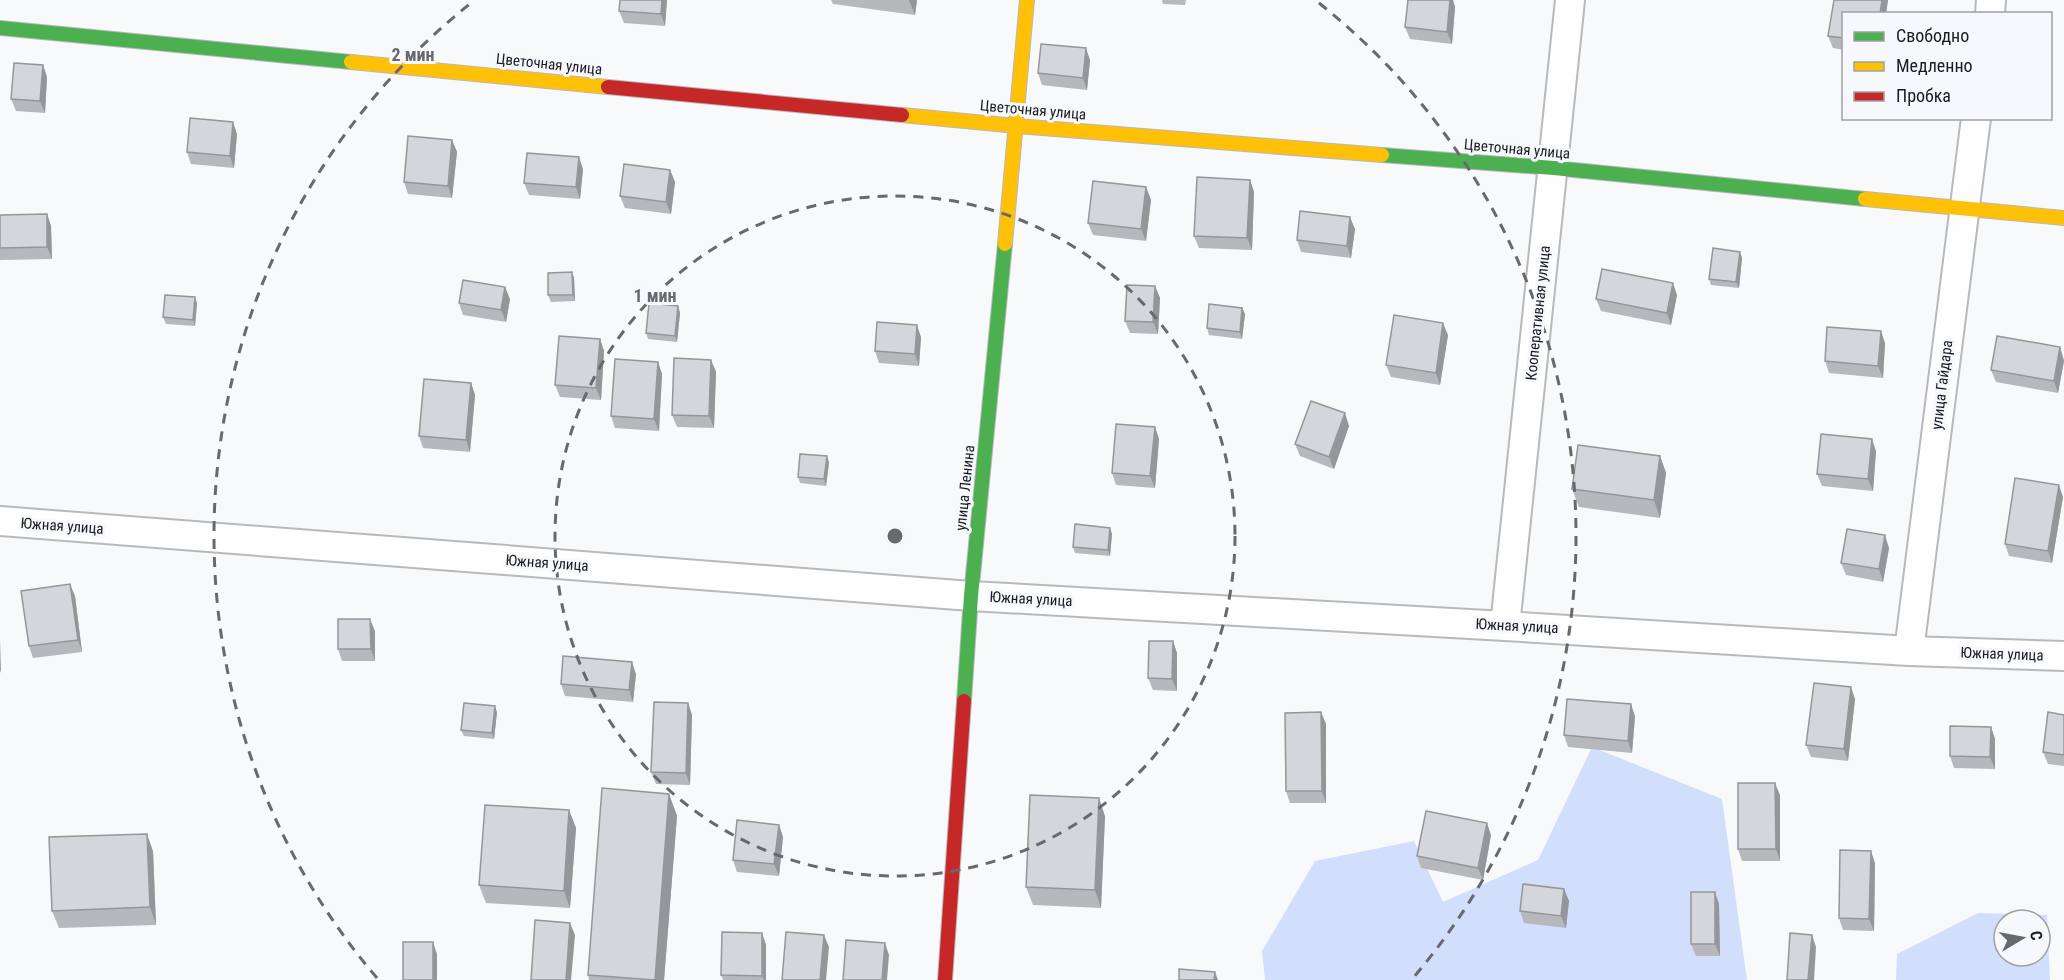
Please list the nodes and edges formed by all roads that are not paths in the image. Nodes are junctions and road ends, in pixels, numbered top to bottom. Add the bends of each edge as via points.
1 (1027, 0) edge
2 (1570, 0) edge
3 (0, 28) edge
4 (1976, 120) edge
5 (1017, 126) junction
6 (1554, 168) junction
7 (1964, 208) junction
8 (2064, 218) edge
9 (0, 521) edge
10 (971, 596) junction
11 (1505, 626) junction
12 (1909, 651) junction
13 (2064, 656) edge
14 (945, 980) edge

1 - 5 street, улица Ленина
2 - 6 street, Кооперативная улица
3 - 5 street, Цветочная улица
4 - 7 street, улица Гайдара
5 - 6 street, Цветочная улица
5 - 10 street, улица Ленина
6 - 7 street, Цветочная улица
6 - 11 street, Кооперативная улица
7 - 8 street, Цветочная улица
7 - 12 street, улица Гайдара
9 - 10 street, Южная улица
10 - 11 street, Южная улица
10 - 14 street, улица Ленина
11 - 12 street, Южная улица
12 - 13 street, Южная улица

